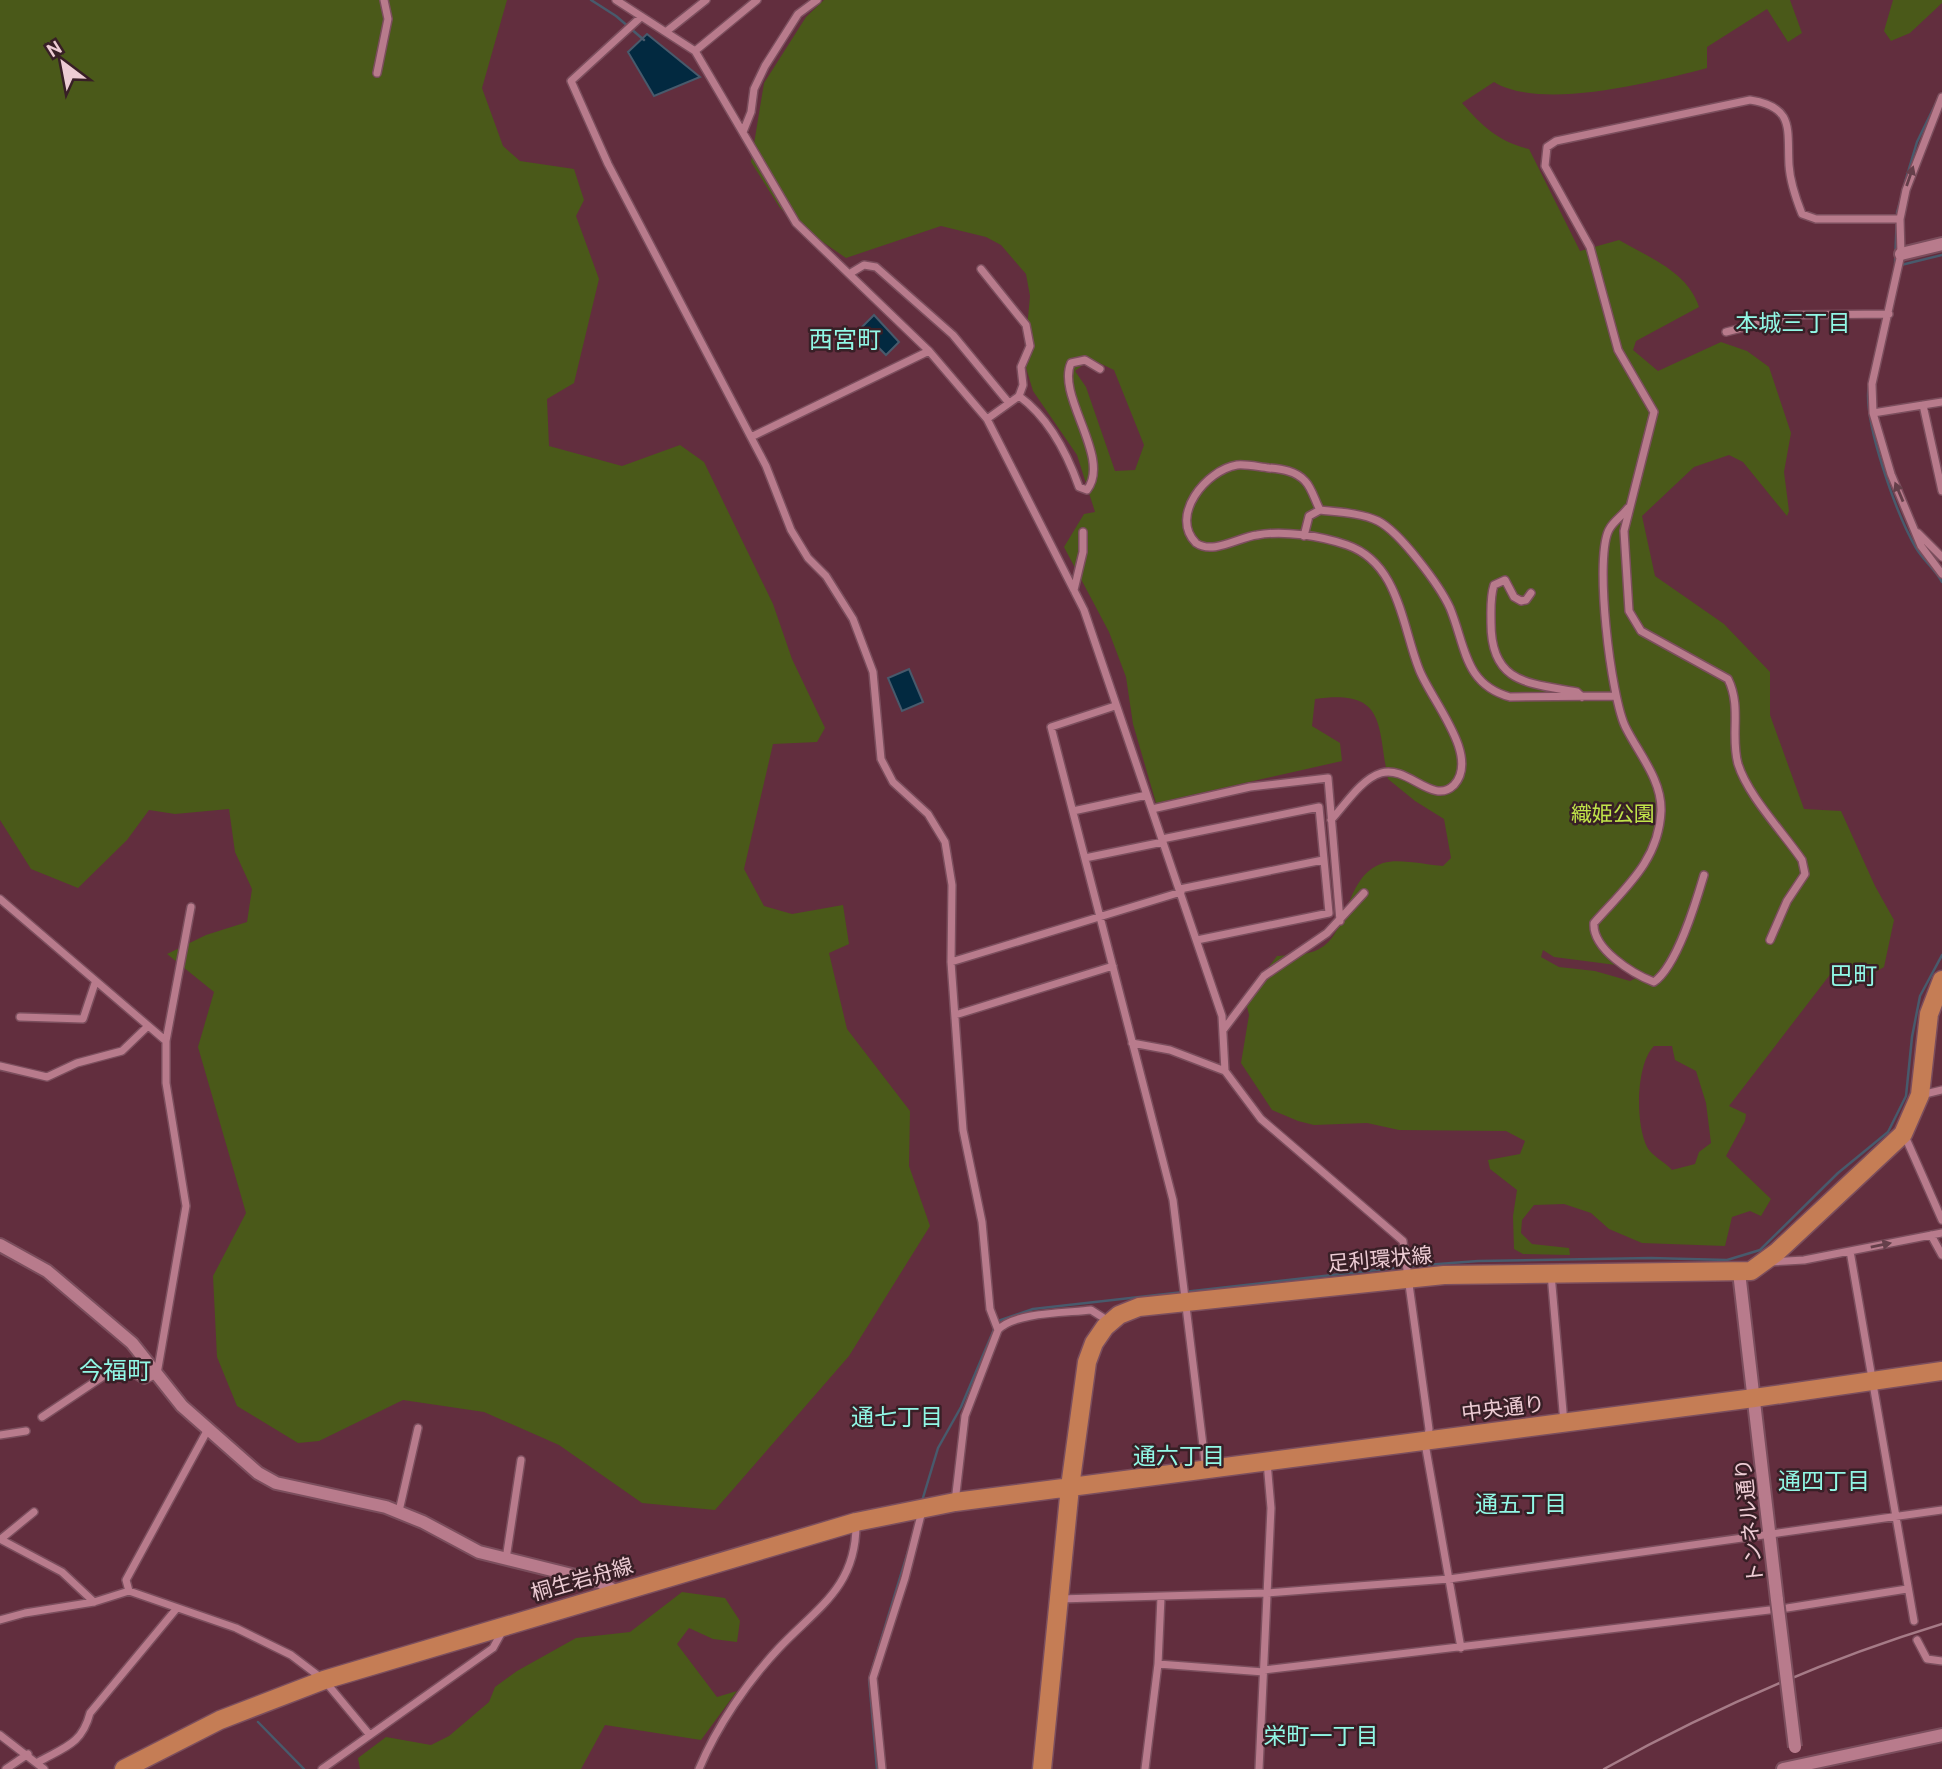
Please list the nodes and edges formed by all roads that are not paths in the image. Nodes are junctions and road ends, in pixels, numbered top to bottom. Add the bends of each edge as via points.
1 (384, 0) edge
2 (616, 0) edge
3 (706, 0) edge
4 (757, 0) edge
5 (817, 0) edge
6 (641, 17) junction
7 (667, 31) junction
8 (695, 51) junction
9 (377, 73) dead end
10 (1941, 101) edge
11 (743, 132) junction
12 (1900, 219) junction
13 (1942, 244) edge
14 (1901, 254) junction
15 (981, 269) dead end
16 (849, 274) junction
17 (1889, 314) junction
18 (1726, 332) dead end
19 (929, 351) junction
20 (1100, 369) dead end
21 (1019, 396) junction
22 (1942, 402) edge
23 (1009, 403) junction
24 (1923, 405) junction
25 (1873, 413) junction
26 (986, 419) junction
27 (751, 437) junction
28 (1942, 491) edge
29 (1628, 508) junction
30 (1320, 510) junction
31 (1914, 529) junction
32 (1083, 532) dead end
33 (1304, 536) junction
34 (1942, 557) edge
35 (1942, 574) edge
36 (1074, 591) junction
37 (1531, 593) dead end
38 (1615, 696) junction
39 (1582, 697) junction
40 (1115, 706) junction
41 (1147, 795) junction
42 (1152, 809) junction
43 (1073, 811) junction
44 (1331, 820) junction
45 (1163, 840) junction
46 (1085, 858) junction
47 (1323, 860) junction
48 (1704, 875) dead end
49 (1181, 891) junction
50 (1364, 893) dead end
51 (0, 899) edge
52 (191, 907) dead end
53 (1100, 917) junction
54 (1340, 920) junction
55 (1198, 940) junction
56 (1770, 940) dead end
57 (951, 962) junction
58 (1113, 966) junction
59 (1942, 980) edge
60 (95, 983) junction
61 (955, 1015) junction
62 (20, 1017) dead end
63 (148, 1026) junction
64 (1224, 1030) junction
65 (166, 1041) junction
66 (1132, 1043) junction
67 (0, 1066) edge
68 (1225, 1071) junction
69 (1942, 1090) edge
70 (1920, 1095) junction
71 (1903, 1134) junction
72 (1942, 1220) edge
73 (1942, 1233) edge
74 (1931, 1235) junction
75 (0, 1245) edge
76 (1850, 1251) junction
77 (1942, 1255) edge
78 (1765, 1262) junction
79 (1551, 1272) junction
80 (1739, 1272) junction
81 (1407, 1278) junction
82 (1184, 1301) junction
83 (1110, 1322) junction
84 (998, 1329) junction
85 (1942, 1371) edge
86 (157, 1374) junction
87 (1871, 1382) junction
88 (1754, 1398) junction
89 (42, 1417) dead end
90 (1564, 1424) junction
91 (418, 1428) dead end
92 (26, 1431) dead end
93 (207, 1431) junction
94 (0, 1435) edge
95 (1428, 1440) junction
96 (521, 1460) dead end
97 (1267, 1462) junction
98 (1206, 1470) junction
99 (1070, 1487) junction
100 (955, 1502) junction
101 (923, 1508) junction
102 (1942, 1510) edge
103 (399, 1511) junction
104 (34, 1512) dead end
105 (1894, 1517) junction
106 (856, 1522) junction
107 (1770, 1532) junction
108 (0, 1539) edge
109 (506, 1561) junction
110 (1449, 1578) junction
111 (1907, 1590) junction
112 (129, 1591) junction
113 (618, 1592) junction
114 (1267, 1593) junction
115 (1161, 1597) junction
116 (1058, 1599) junction
117 (94, 1602) junction
118 (177, 1608) junction
119 (0, 1620) edge
120 (1914, 1621) dead end
121 (504, 1626) junction
122 (1916, 1640) dead end
123 (1461, 1648) junction
124 (1942, 1661) edge
125 (1158, 1664) junction
126 (1264, 1671) junction
127 (324, 1679) junction
128 (369, 1734) junction
129 (0, 1735) edge
130 (1942, 1735) edge
131 (28, 1754) junction
132 (38, 1762) junction
133 (1799, 1765) junction
134 (6, 1769) edge
135 (44, 1769) edge
136 (124, 1769) edge
137 (322, 1769) edge
138 (699, 1769) edge
139 (881, 1769) edge
140 (1042, 1769) edge
141 (1145, 1769) edge
142 (1259, 1769) edge
143 (1783, 1769) edge

1 - 9 street via 388,19
2 - 6 street
3 - 7 street
4 - 8 street
5 - 11 street via 798,14 765,66
6 - 7 street
6 - 27 street via 571,81 608,164
7 - 8 street
8 - 11 street
12 -> 10 street via 1910,178
11 - 16 street via 796,223
12 - 14 street
12 - 29 street via 1816,219 1802,214 1789,166 1788,124 1780,111 1765,102 1750,100 1556,141 1548,147 1545,166 1590,247 1618,350 1654,412
13 - 14 street
14 - 17 street
15 - 21 street via 1026,325 1030,337
16 - 19 street
16 - 23 street via 864,265 876,267 953,335
17 - 18 street via 1792,315
17 - 25 street via 1872,384
19 - 26 street
19 - 27 street
20 - 21 street via 1085,360 1071,363 1068,370 1068,384 1091,452 1087,490 1079,487 1052,432
21 - 23 street
22 - 24 street
23 - 26 street
24 - 25 street
24 - 28 street
31 -> 25 street
26 - 36 street
27 - 57 street via 791,530 826,576 866,649 873,672 881,760 893,782 928,814 946,842 952,885
29 - 38 street via 1609,529 1604,564 1602,603
29 - 56 street via 1623,557 1629,611 1641,631 1728,679 1737,711 1741,773 1802,860 1805,874
30 - 33 street via 1305,522
30 - 33 street via 1298,475 1238,465 1208,480 1188,510 1188,530 1201,546 1210,548 1261,534
30 - 39 street via 1378,521 1404,544 1450,607 1467,660 1486,687 1510,697
31 - 34 street
31 - 35 street
32 - 36 street
33 - 44 street via 1346,545 1378,566 1401,606 1418,668 1459,742 1462,758 1461,773 1452,786 1439,791 1424,788 1398,771 1382,772 1368,779
36 - 40 street
37 - 39 street via 1521,601 1505,580 1494,585 1491,640 1496,658 1518,679
38 - 39 street
38 - 48 street via 1625,727 1648,764 1661,811 1652,846 1633,883 1594,923 1597,939 1637,976 1654,982 1662,976 1681,938
40 - 41 street
40 - 43 street via 1051,727
41 - 42 street
41 - 43 street
42 - 44 street via 1250,787 1328,778
42 - 45 street
43 - 46 street
44 - 54 street
45 - 46 street
45 - 47 street via 1319,807
45 - 49 street
46 - 53 street
47 - 49 street
47 - 55 street via 1329,913
49 - 53 street
49 - 55 street
50 - 54 street
51 - 60 street
52 - 65 street
53 - 57 street
53 - 58 street
54 - 64 street via 1264,976
55 - 64 street
57 - 61 street
58 - 61 street
58 - 66 street
59 - 70 main road, 足利環状線 via 1929,1014
60 - 62 street via 83,1018
60 - 63 street
61 - 84 street via 963,1130 982,1222 990,1309
63 - 65 street
63 - 67 street via 122,1051 47,1077
64 - 68 street
65 - 86 street via 166,1083 186,1206
66 - 68 street via 1170,1050
66 - 82 street via 1173,1200
68 - 81 street via 1261,1119 1398,1234
69 - 70 street
70 - 71 main road, 足利環状線
71 - 72 street
71 - 78 main road, 足利環状線
73 - 74 street
76 -> 74 street
74 - 77 street
75 - 86 street via 47,1271 132,1343
76 - 78 street
76 - 87 street
78 - 80 main road, 足利環状線
79 - 80 main road, 足利環状線
79 - 81 main road, 足利環状線
79 - 90 street
80 - 88 street, トンネル通り
81 - 82 main road, 足利環状線
81 - 95 street
82 - 83 main road, 足利環状線 via 1139,1307
82 - 98 street
83 - 84 street via 1091,1310 1017,1319
83 - 99 main road via 1087,1362
84 - 100 street via 965,1416
85 - 87 main road, 中央通り
86 - 89 street via 144,1380 120,1365
86 - 93 street
87 - 88 main road, 中央通り
87 - 105 street
88 - 90 main road, 中央通り
88 - 107 street, トンネル通り
90 - 95 main road, 中央通り
91 - 103 street
92 - 94 street
93 - 103 street via 276,1483
93 - 112 street via 126,1580
95 - 97 main road, 中央通り
95 - 110 street
96 - 109 street
97 - 98 main road, 中央通り
97 - 114 street via 1271,1508
98 - 99 main road, 中央通り
99 - 100 main road, 桐生岩舟線
99 - 116 main road
100 - 101 main road, 桐生岩舟線
101 - 106 main road, 桐生岩舟線
101 - 139 street via 873,1678
102 - 105 street
103 - 109 street
104 - 108 street
105 - 107 street
105 - 111 street
106 - 113 main road, 桐生岩舟線
106 - 138 street via 846,1573 824,1606 780,1646 749,1684
107 - 110 street
107 - 133 street, トンネル通り, bridge
108 - 117 street via 62,1572
109 - 113 street via 600,1582
110 - 114 street
110 - 123 street
111 - 120 street
111 - 123 street
112 - 117 street
112 - 118 street
113 - 121 main road, 桐生岩舟線
114 - 115 street
114 - 126 street
115 - 116 street
115 - 125 street
116 - 140 main road
117 - 119 street
118 - 127 street via 247,1633 291,1655
118 - 132 street via 90,1713 85,1731 76,1741
121 - 127 main road, 桐生岩舟線
121 - 128 street via 494,1648
122 - 124 street via 1927,1659
123 - 126 street
125 - 126 street
125 - 141 street
126 - 142 street
127 - 128 street
127 - 136 main road, 桐生岩舟線 via 220,1720
128 - 137 street
129 - 131 street
130 - 133 street
131 - 132 street
131 - 134 street
132 - 135 street
133 - 143 street

